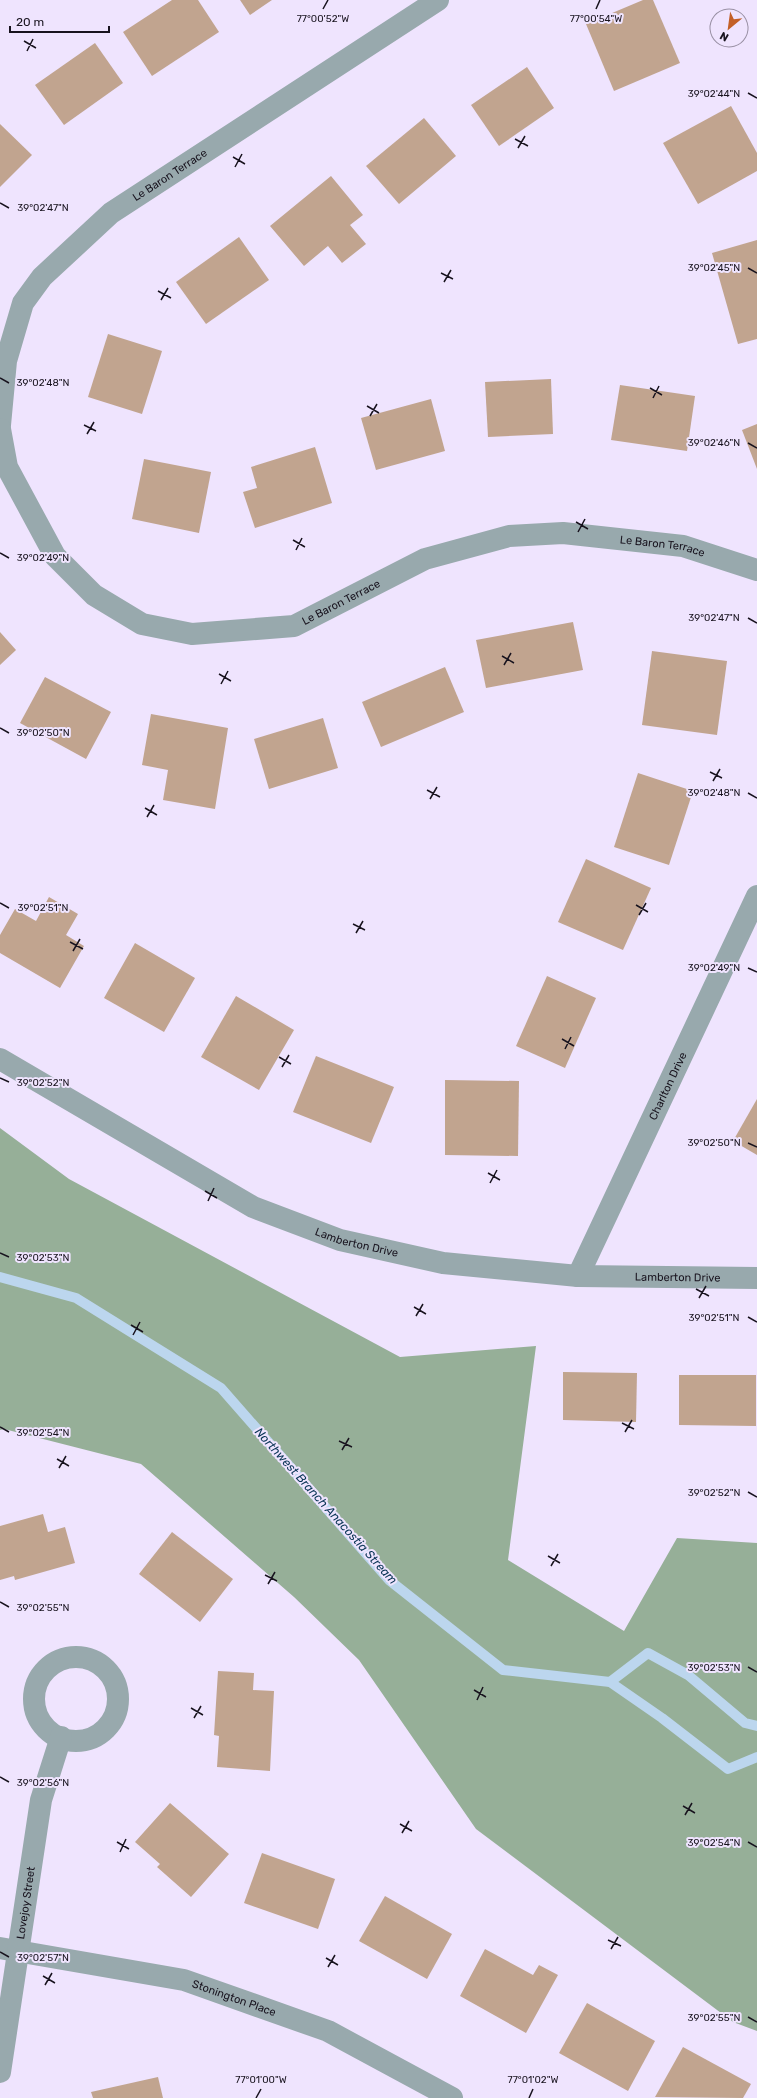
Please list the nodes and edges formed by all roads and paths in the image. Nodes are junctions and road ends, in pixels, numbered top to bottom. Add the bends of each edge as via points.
1 (438, 0) edge
2 (0, 425) edge
3 (0, 428) edge
4 (757, 570) edge
5 (757, 896) edge
6 (0, 1059) edge
7 (578, 1276) junction
8 (757, 1278) edge
9 (61, 1737) dead end
10 (9, 1949) edge
11 (0, 2072) edge
12 (452, 2098) edge

1 - 2 street, Le Baron Terrace via 111,213 42,277 23,303 6,361
3 - 4 street, Le Baron Terrace via 7,467 55,556 94,595 142,624 192,634 294,626 425,560 509,536 563,533 683,546
5 - 7 street, Charlton Drive
6 - 7 street, Lamberton Drive via 253,1207 340,1240 443,1263
7 - 8 street, Lamberton Drive
9 - 10 street, Lovejoy Street via 41,1800
10 - 11 street, Lovejoy Street
10 - 12 street, Stonington Place via 184,1980 328,2031

